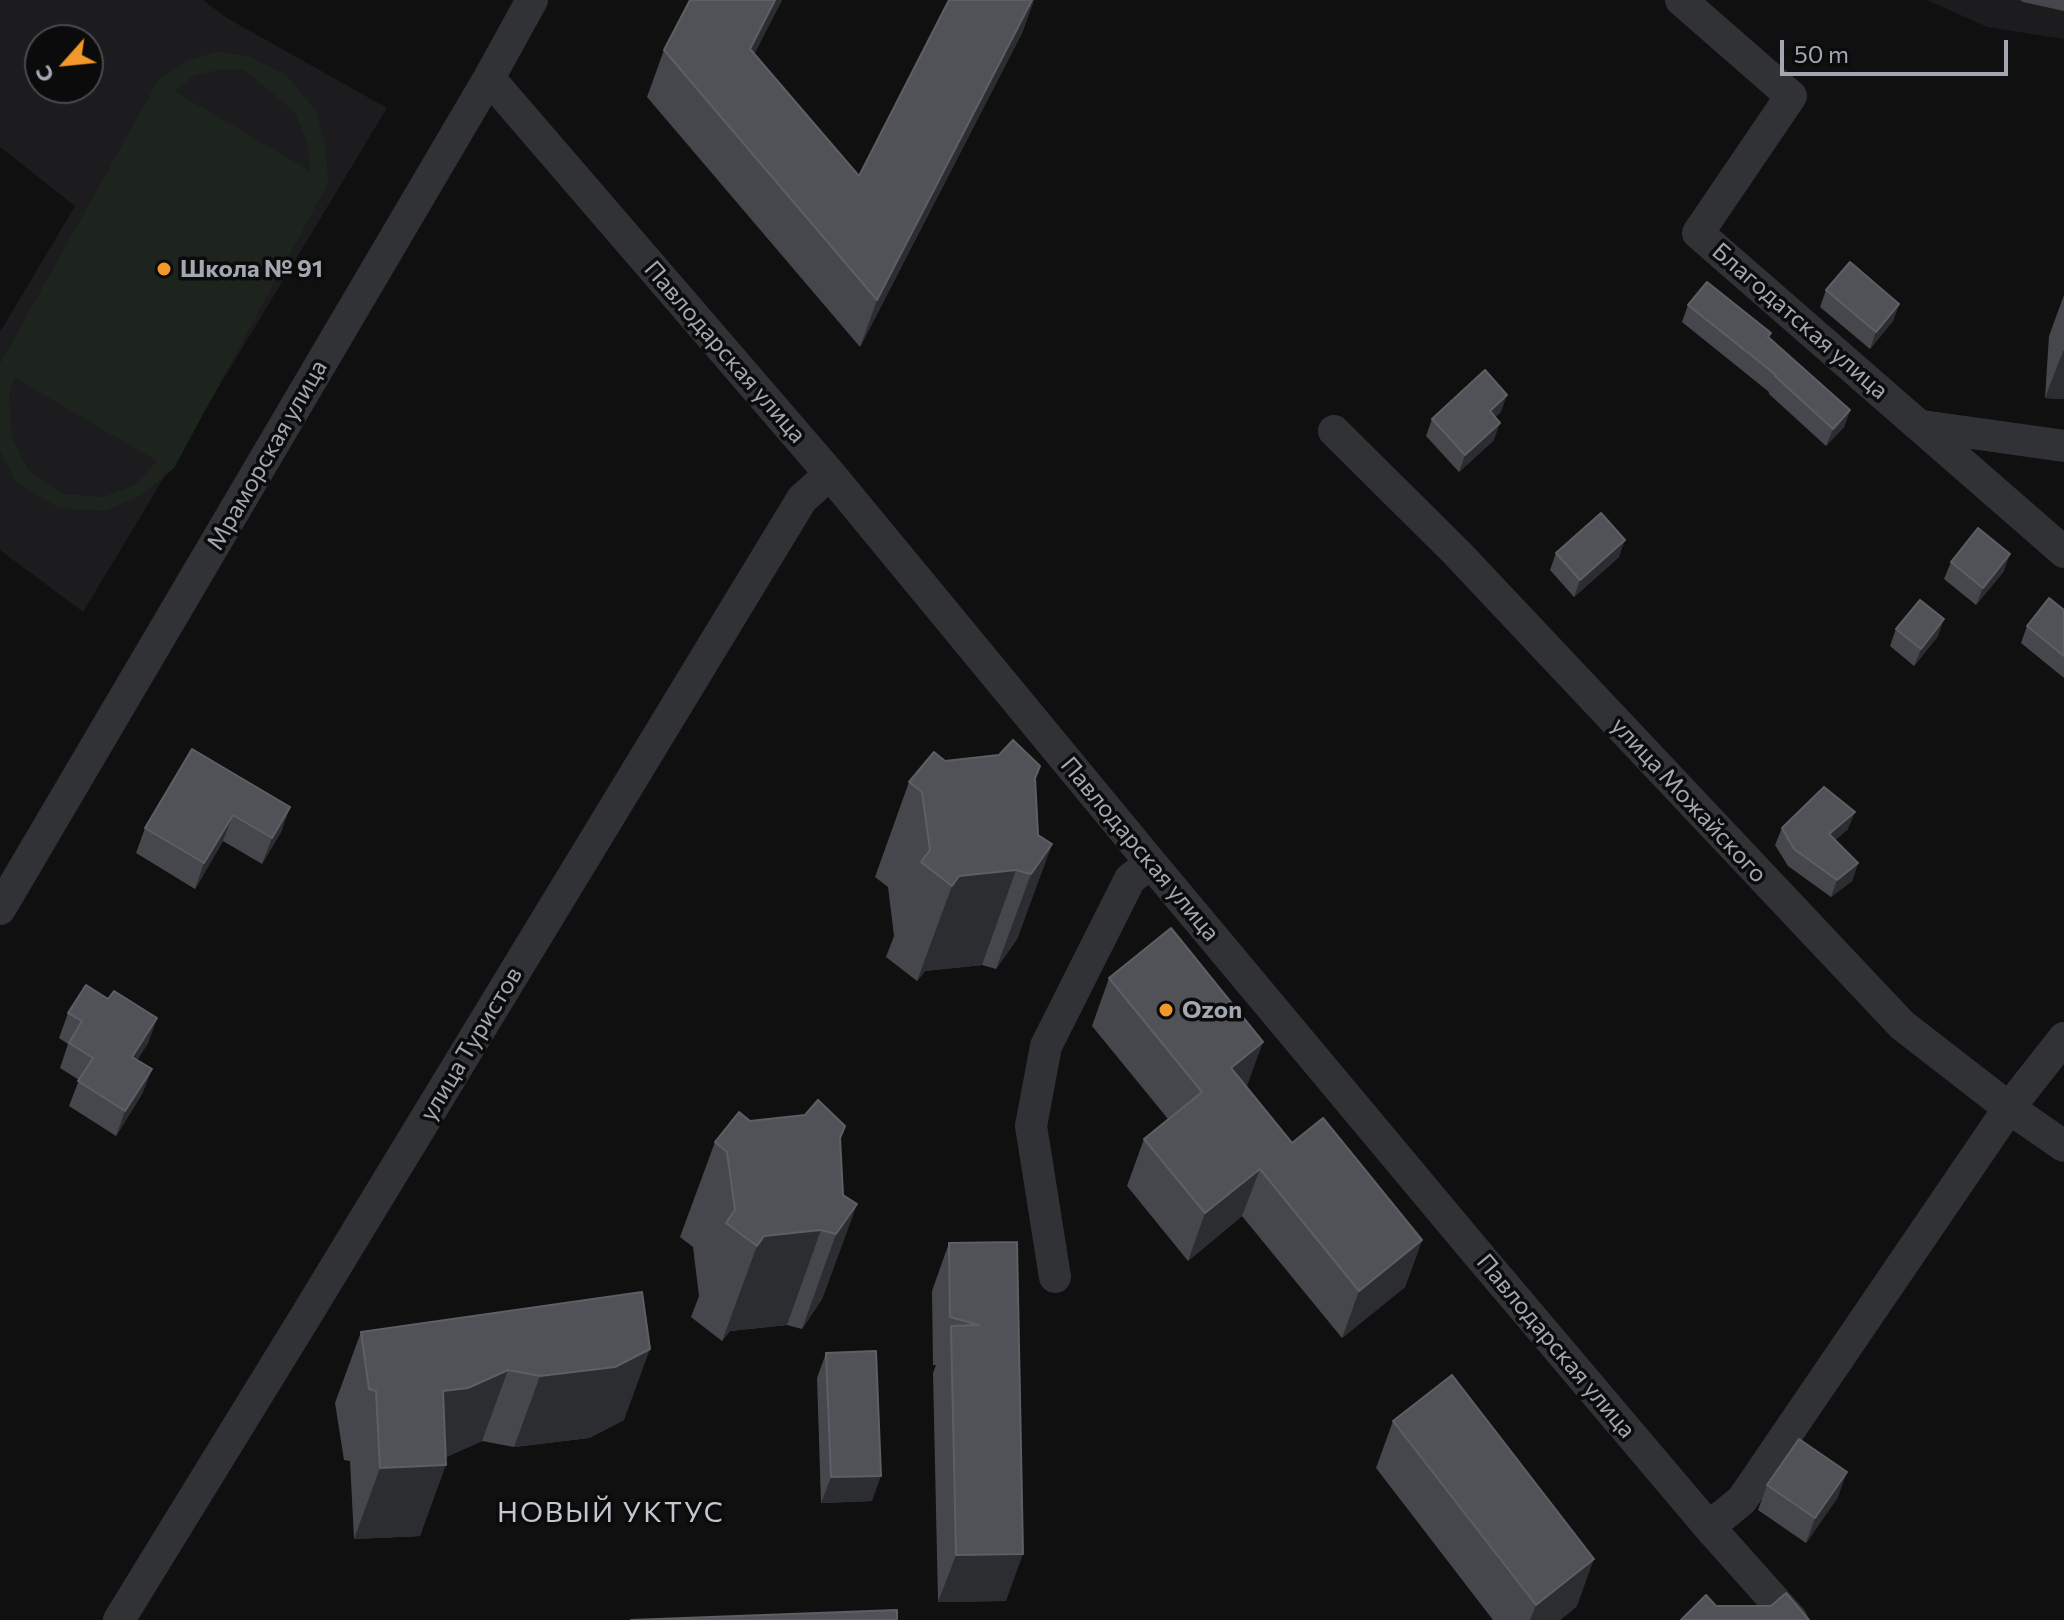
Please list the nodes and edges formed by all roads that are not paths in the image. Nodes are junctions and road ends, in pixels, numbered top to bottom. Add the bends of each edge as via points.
1 (532, 0) edge
2 (1681, 0) edge
3 (489, 78) junction
4 (1922, 426) junction
5 (1334, 431) dead end
6 (2064, 446) edge
7 (830, 474) junction
8 (2064, 552) edge
9 (1151, 863) junction
10 (0, 909) edge
11 (2064, 1038) edge
12 (2009, 1108) junction
13 (2064, 1146) edge
14 (1055, 1277) dead end
15 (1709, 1527) junction
16 (119, 1620) edge
17 (1792, 1620) edge

1 - 3 street, Мраморская улица
2 - 4 street, Благодатская улица via 1791,96 1698,233
3 - 7 street, Павлодарская улица
3 - 10 street, Мраморская улица
4 - 6 street
4 - 8 street, Благодатская улица
5 - 12 street, улица Можайского via 1457,553 1902,1025
7 - 9 street, Павлодарская улица
7 - 16 street, улица Туристов via 802,499
9 - 14 street via 1130,879 1046,1046 1031,1126
9 - 15 street, Павлодарская улица
11 - 12 street
12 - 13 street, улица Можайского
12 - 15 street via 1742,1500
15 - 17 street, Павлодарская улица

